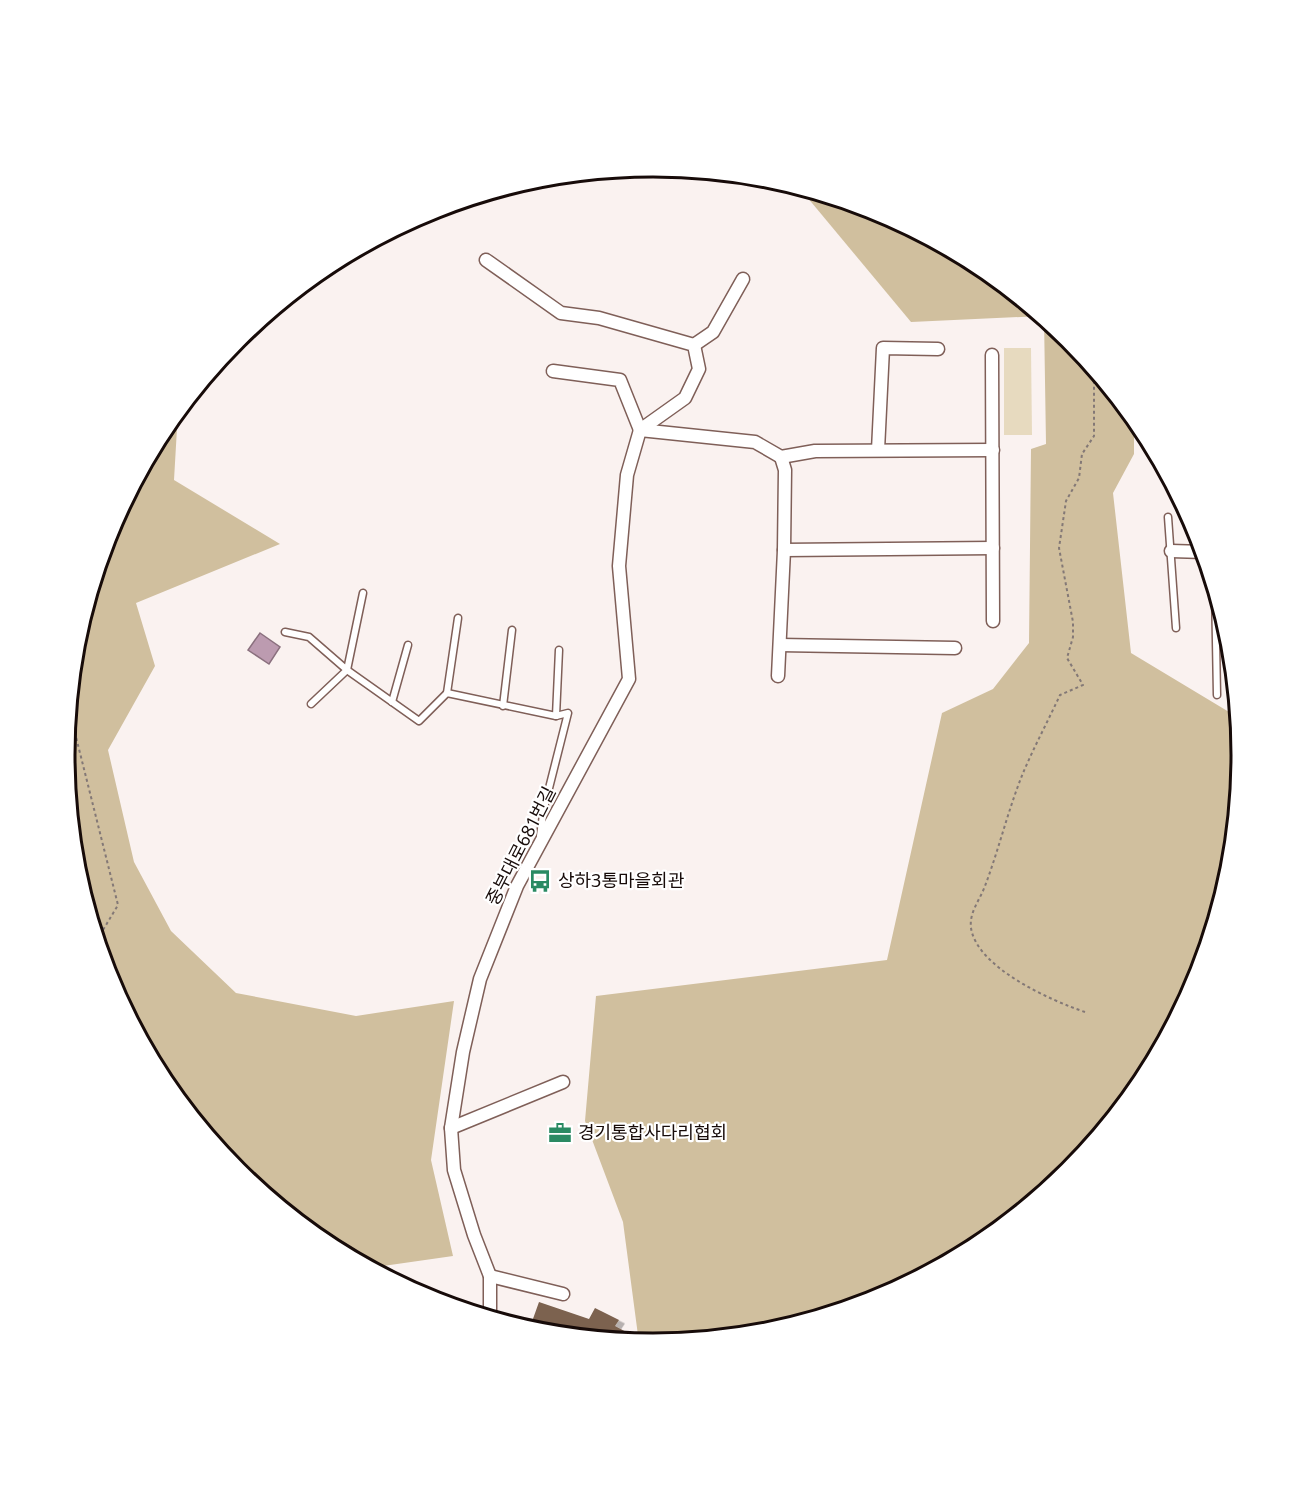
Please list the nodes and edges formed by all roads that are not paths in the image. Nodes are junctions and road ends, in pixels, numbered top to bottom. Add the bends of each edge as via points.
1 (486, 260) dead end
2 (743, 279) dead end
3 (694, 345) junction
4 (938, 349) dead end
5 (992, 355) dead end
6 (553, 371) dead end
7 (640, 430) junction
8 (878, 450) junction
9 (993, 450) junction
10 (781, 457) junction
11 (1168, 518) dead end
12 (993, 548) junction
13 (784, 550) junction
14 (1171, 551) junction
15 (1194, 552) edge
16 (363, 593) dead end
17 (458, 618) dead end
18 (993, 621) dead end
19 (1216, 621) edge
20 (1176, 628) dead end
21 (512, 630) dead end
22 (285, 632) dead end
23 (408, 645) dead end
24 (780, 645) junction
25 (955, 648) dead end
26 (560, 650) dead end
27 (347, 670) junction
28 (778, 676) dead end
29 (447, 693) junction
30 (1217, 694) dead end
31 (393, 702) junction
32 (311, 704) dead end
33 (503, 706) junction
34 (556, 716) junction
35 (539, 846) junction
36 (563, 1082) dead end
37 (451, 1128) junction
38 (490, 1276) junction
39 (563, 1294) dead end
40 (489, 1309) edge

1 - 3 street via 561,313 599,318
2 - 3 street via 713,332
3 - 7 street via 699,369 685,398
4 - 8 street via 883,348
5 - 9 street
6 - 7 street via 620,380
7 - 10 street via 755,442
7 - 35 street, 중부대로681번길 via 627,475 620,566 629,679
8 - 9 street
8 - 10 street via 815,451
9 - 12 street
10 - 13 street via 785,470
11 - 14 lane
12 - 13 street
12 - 18 street
13 - 24 street
14 - 15 street
14 - 20 lane
16 - 27 lane
17 - 29 lane
19 - 30 lane
21 - 33 lane
22 - 27 lane via 309,637
23 - 31 lane
24 - 25 street
24 - 28 street
26 - 34 lane
27 - 31 lane
27 - 32 lane
29 - 31 lane via 419,721
29 - 33 lane
33 - 34 lane
34 - 35 lane via 568,713 544,808
35 - 37 street, 중부대로681번길 via 517,886 480,979
36 - 37 street
37 - 38 street, 중부대로681번길 via 454,1170
38 - 39 street
38 - 40 street, 중부대로681번길

